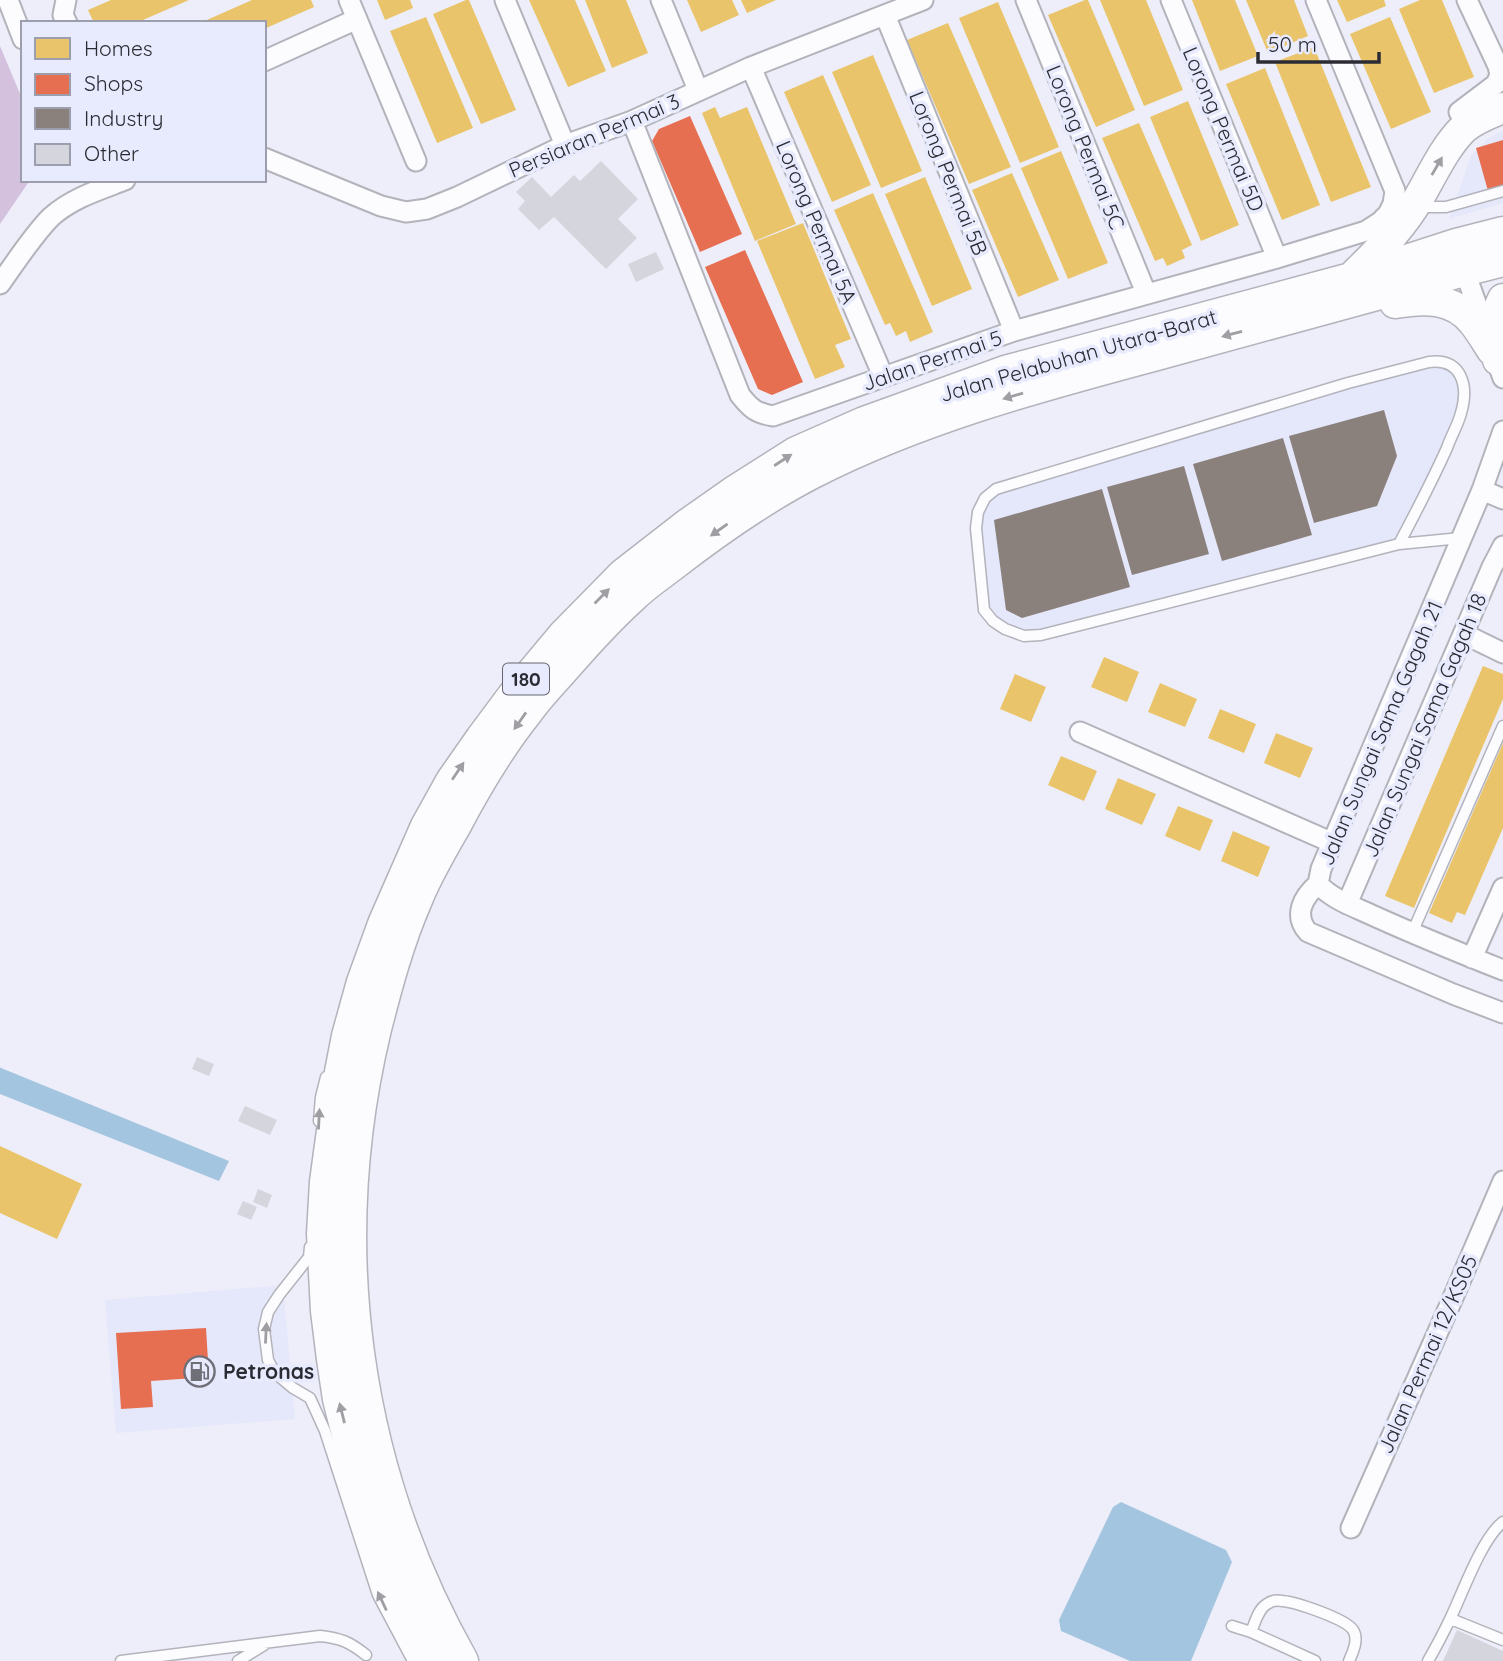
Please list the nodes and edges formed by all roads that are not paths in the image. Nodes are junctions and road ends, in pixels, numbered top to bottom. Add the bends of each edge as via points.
1 (8, 0) edge
2 (66, 0) edge
3 (349, 0) edge
4 (505, 0) edge
5 (662, 0) edge
6 (923, 0) edge
7 (1171, 0) edge
8 (1316, 0) edge
9 (1467, 0) edge
10 (1029, 1) edge
11 (885, 15) junction
12 (358, 19) junction
13 (65, 21) edge
14 (21, 34) edge
15 (266, 60) edge
16 (751, 67) junction
17 (698, 90) junction
18 (1503, 108) edge
19 (1459, 112) dead end
20 (632, 121) junction
21 (565, 145) junction
22 (266, 159) edge
23 (416, 161) dead end
24 (114, 182) edge
25 (81, 188) edge
26 (1503, 191) edge
27 (1404, 199) junction
28 (1503, 232) edge
29 (1277, 258) junction
30 (1460, 258) junction
31 (1503, 261) edge
32 (1351, 278) junction
33 (0, 284) edge
34 (1146, 293) junction
35 (1503, 299) edge
36 (1287, 319) junction
37 (1014, 331) junction
38 (1498, 364) edge
39 (883, 376) junction
40 (1503, 431) edge
41 (1482, 490) junction
42 (1503, 499) edge
43 (1462, 538) junction
44 (1399, 544) junction
45 (1503, 546) edge
46 (1498, 569) edge
47 (1464, 634) junction
48 (1503, 653) edge
49 (1503, 726) edge
50 (1080, 732) dead end
51 (436, 808) junction
52 (1333, 843) junction
53 (1318, 884) junction
54 (1503, 888) edge
55 (1347, 904) junction
56 (379, 906) dead end
57 (1412, 933) junction
58 (1472, 958) junction
59 (1503, 970) edge
60 (351, 983) dead end
61 (1503, 1013) edge
62 (334, 1045) dead end
63 (327, 1071) dead end
64 (318, 1137) dead end
65 (317, 1163) dead end
66 (1503, 1181) edge
67 (1503, 1522) edge
68 (1351, 1528) dead end
69 (1451, 1619) junction
70 (1232, 1626) dead end
71 (1251, 1632) junction
72 (1503, 1640) edge
73 (268, 1643) junction
74 (366, 1655) dead end
75 (121, 1661) edge
76 (238, 1661) edge
77 (413, 1661) edge
78 (431, 1661) edge
79 (463, 1661) edge
80 (1315, 1661) edge
81 (1349, 1661) edge
82 (1428, 1661) edge

1 - 14 street
2 - 13 street
3 - 12 street
4 - 21 street
5 - 17 street
6 - 11 street, Persiaran Permai 3
7 - 29 street, Lorong Permai 5D
8 - 27 street
9 - 19 street via 1500,75 1496,84
10 - 34 street, Lorong Permai 5C
11 - 16 street, Persiaran Permai 3
11 - 37 street, Lorong Permai 5B
12 - 15 street
12 - 23 street
16 - 17 street, Persiaran Permai 3
16 - 39 street, Lorong Permai 5A
17 - 20 street, Persiaran Permai 3
27 -> 18 main road via 1466,127
20 - 21 street, Persiaran Permai 3
20 - 39 street, Jalan Permai 5 via 735,383 748,405 774,416
21 - 22 street, Persiaran Permai 3 via 457,197 406,212
24 - 25 street
25 - 33 street via 49,219
26 - 27 lane via 1446,207
27 - 29 street, Jalan Permai 5 via 1366,231
27 - 32 main road via 1388,241
28 - 30 main road, Jalan Pelabuhan Utara-Barat / 180
29 - 34 street, Jalan Permai 5
30 - 31 main road, Jalan Pelabuhan Utara-Barat / 180
30 - 32 main road, Jalan Pelabuhan Utara-Barat / 180
30 - 36 main road, Jalan Pelabuhan Utara-Barat / 180
30 - 38 street
51 -> 32 main road, Jalan Pelabuhan Utara-Barat / 180 via 513,695 622,575 686,525 796,452 1005,371
34 - 37 street, Jalan Permai 5
35 - 38 main road via 1496,319
36 - 38 main road via 1429,299 1473,321
36 -> 79 main road, Jalan Pelabuhan Utara-Barat / 180 via 984,404 890,438 808,475 735,518 633,597 527,712 493,761 421,890 397,955 368,1065 351,1200 351,1278 370,1416 397,1518
37 - 39 street, Jalan Permai 5
40 - 41 street, Jalan Sungai Sama Gagah 21
41 - 42 street
41 - 43 street, Jalan Sungai Sama Gagah 21
43 - 44 lane
43 - 52 street, Jalan Sungai Sama Gagah 21
44 - 44 lane via 1024,636 1005,629 984,610 976,528 985,498 996,489 1348,383 1440,360 1460,373 1462,412
45 - 46 street, Jalan Sungai Sama Gagah 18
46 - 47 street, Jalan Sungai Sama Gagah 18
47 - 48 street
47 - 55 street, Jalan Sungai Sama Gagah 18
49 - 57 lane
50 - 52 street
51 - 56 lane
78 -> 51 main road, Jalan Pelabuhan Utara-Barat / 180 via 386,1566 357,1474 338,1399 321,1234 346,1035 383,924
52 - 53 street, Jalan Sungai Sama Gagah 21
53 - 55 street, Jalan Sungai Sama Gagah 21
53 - 61 street via 1301,909 1300,921 1308,932
54 - 58 street
55 - 57 street, Jalan Sungai Sama Gagah 21
57 - 58 street, Jalan Sungai Sama Gagah 21
58 - 59 street, Jalan Sungai Sama Gagah 21
60 - 62 lane
64 -> 63 lane
77 -> 65 lane via 378,1595 325,1430 310,1398 275,1373 265,1345 268,1312 309,1257
66 - 68 street, Jalan Permai 12/KS05
67 - 69 lane via 1486,1543
69 - 72 lane
69 - 82 lane
70 - 71 lane
71 - 80 lane
71 - 81 lane via 1268,1602 1285,1601 1347,1624 1355,1632
73 - 74 lane via 338,1638
73 - 75 lane
73 - 76 lane

